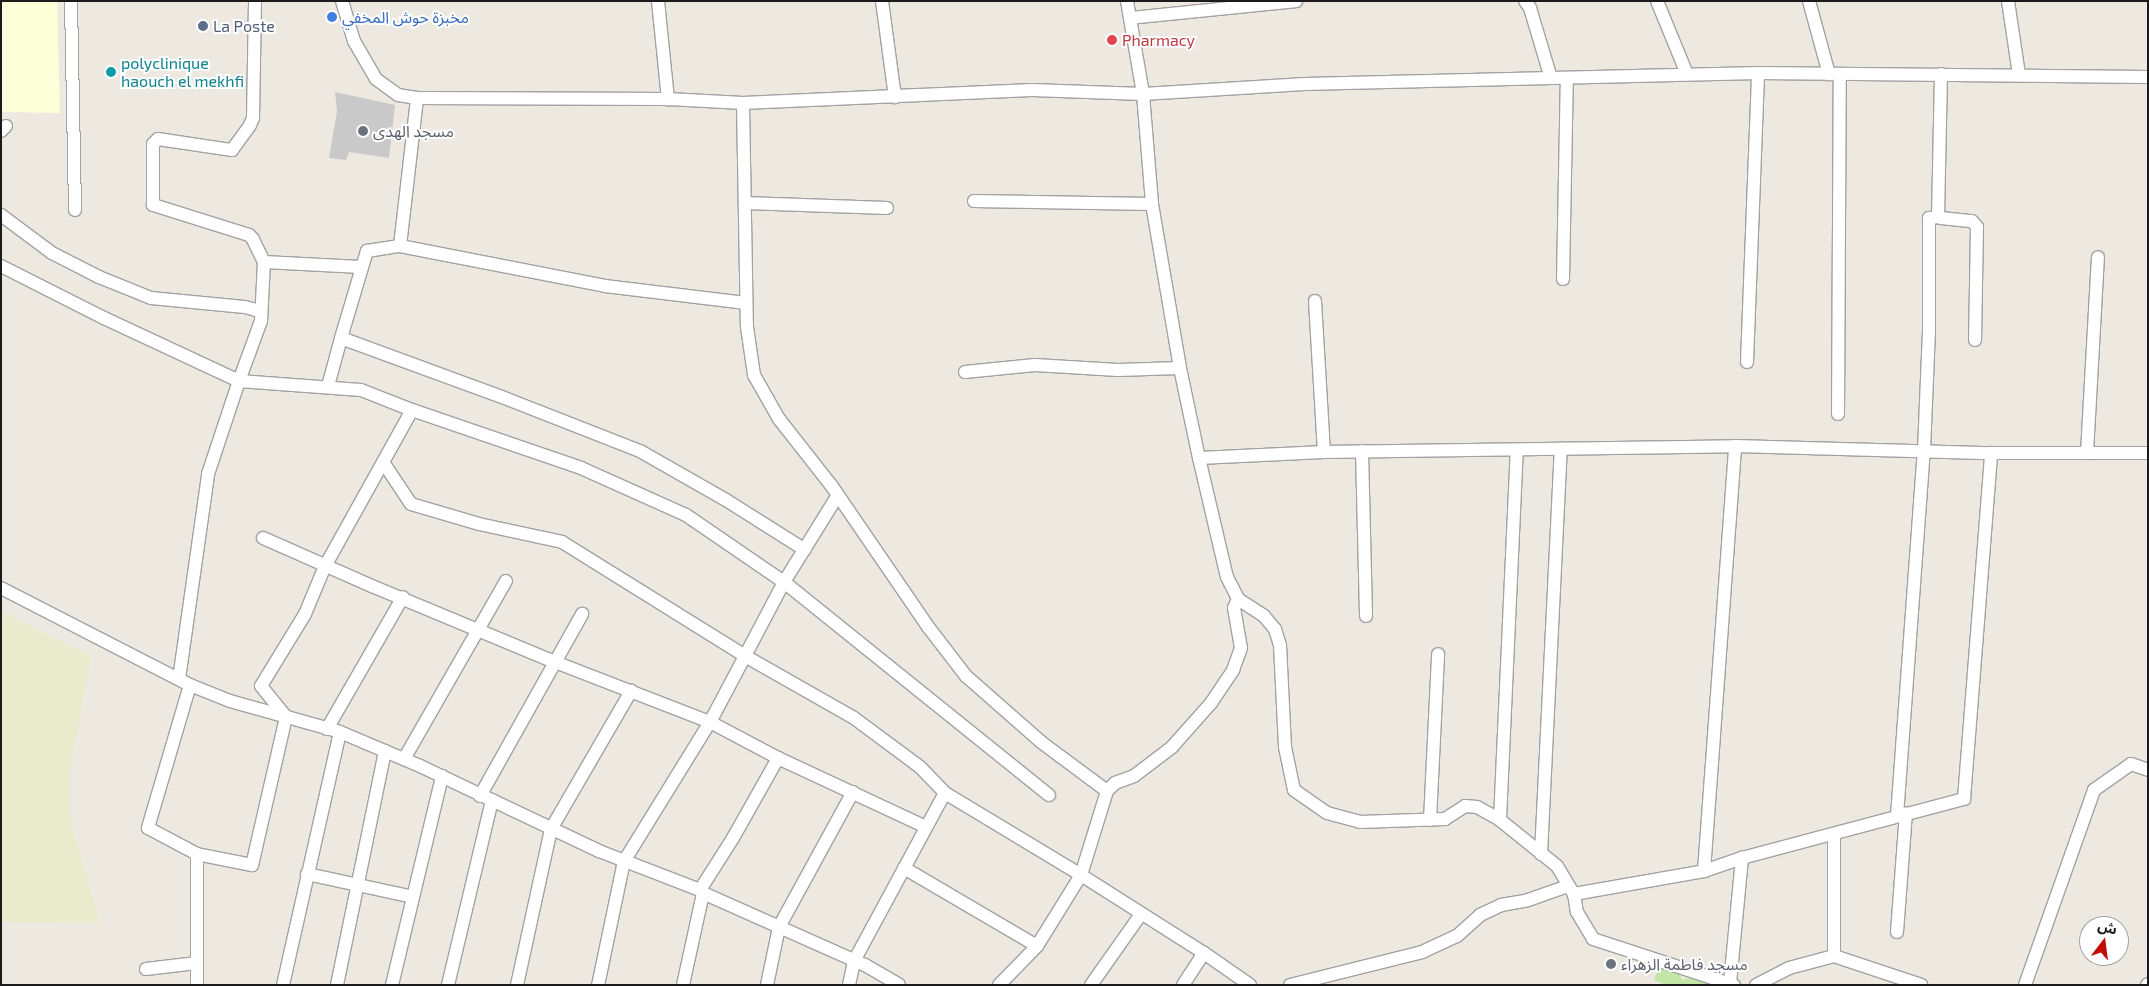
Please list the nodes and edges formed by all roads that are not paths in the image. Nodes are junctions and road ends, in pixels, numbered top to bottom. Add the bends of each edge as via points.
1 (71, 1) edge
2 (255, 1) edge
3 (342, 1) edge
4 (658, 1) edge
5 (882, 1) edge
6 (1127, 1) edge
7 (1296, 1) edge
8 (1524, 1) edge
9 (1657, 1) edge
10 (1809, 1) edge
11 (2008, 1) edge
12 (1130, 18) junction
13 (1758, 73) junction
14 (1687, 74) junction
15 (1834, 74) junction
16 (1941, 74) junction
17 (2019, 75) junction
18 (2148, 77) edge
19 (1551, 78) junction
20 (1567, 78) junction
21 (1143, 94) junction
22 (895, 97) junction
23 (417, 98) junction
24 (668, 100) junction
25 (743, 103) junction
26 (974, 201) dead end
27 (745, 203) junction
28 (1152, 204) junction
29 (887, 208) dead end
30 (75, 210) dead end
31 (1, 215) edge
32 (1939, 217) junction
33 (400, 246) junction
34 (2098, 257) dead end
35 (264, 262) junction
36 (1, 266) edge
37 (361, 267) junction
38 (1563, 279) dead end
39 (1316, 301) dead end
40 (746, 303) junction
41 (260, 311) junction
42 (341, 338) junction
43 (1975, 340) dead end
44 (1747, 362) dead end
45 (1180, 368) junction
46 (964, 372) dead end
47 (239, 380) junction
48 (328, 386) junction
49 (412, 410) junction
50 (1838, 414) dead end
51 (1735, 446) junction
52 (1561, 448) junction
53 (1517, 450) junction
54 (1924, 450) junction
55 (1362, 451) junction
56 (1324, 452) junction
57 (1991, 453) junction
58 (2087, 453) junction
59 (2148, 453) edge
60 (1199, 458) junction
61 (383, 462) junction
62 (838, 495) junction
63 (263, 538) dead end
64 (805, 550) junction
65 (325, 566) junction
66 (506, 581) dead end
67 (784, 582) junction
68 (1, 588) edge
69 (403, 598) junction
70 (1238, 600) junction
71 (582, 614) dead end
72 (1366, 616) dead end
73 (479, 629) junction
74 (1438, 654) dead end
75 (745, 656) junction
76 (555, 662) junction
77 (185, 682) junction
78 (631, 691) junction
79 (286, 717) junction
80 (710, 722) junction
81 (327, 728) junction
82 (340, 732) junction
83 (385, 751) junction
84 (778, 758) junction
85 (404, 759) junction
86 (2148, 770) edge
87 (442, 776) junction
88 (1107, 791) junction
89 (852, 792) junction
90 (945, 793) junction
91 (1049, 795) dead end
92 (486, 798) junction
93 (1901, 815) junction
94 (1430, 820) junction
95 (1500, 820) junction
96 (926, 827) junction
97 (551, 828) junction
98 (1834, 835) junction
99 (197, 854) junction
100 (1541, 854) junction
101 (1742, 858) junction
102 (624, 861) junction
103 (904, 868) junction
104 (1704, 871) junction
105 (307, 874) junction
106 (1081, 875) junction
107 (357, 885) junction
108 (1571, 890) junction
109 (701, 892) junction
110 (413, 897) junction
111 (1141, 914) junction
112 (779, 927) junction
113 (1897, 932) dead end
114 (1037, 946) junction
115 (1204, 953) junction
116 (1834, 956) junction
117 (854, 961) junction
118 (197, 963) junction
119 (146, 969) dead end
120 (1732, 984) edge
121 (197, 985) edge
122 (283, 985) edge
123 (337, 985) edge
124 (392, 985) edge
125 (448, 985) edge
126 (517, 985) edge
127 (598, 985) edge
128 (683, 985) edge
129 (767, 985) edge
130 (849, 985) edge
131 (899, 985) edge
132 (1000, 985) edge
133 (1091, 985) edge
134 (1183, 985) edge
135 (1250, 985) edge
136 (1290, 985) edge
137 (1756, 985) edge
138 (1921, 985) edge
139 (2025, 985) edge

1 - 30 street
2 - 35 street via 253,118 250,125 232,150 154,141 152,205 249,235
3 - 23 street via 354,41 376,79 398,95
4 - 24 street
5 - 22 street
6 - 12 street
7 - 12 street
8 - 19 street via 1530,8
9 - 14 street
10 - 15 street
11 - 17 street
12 - 21 street
13 - 14 street
13 - 15 street
13 - 44 street
14 - 20 street
15 - 16 street
15 - 50 street
16 - 17 street
16 - 32 street
17 - 18 street
19 - 20 street
19 - 21 street via 1305,84
20 - 38 street
21 - 22 street via 1032,90
21 - 28 street
22 - 25 street
23 - 24 street
23 - 33 street
24 - 25 street
25 - 27 street
26 - 28 street
27 - 29 street
27 - 40 street
28 - 45 street
31 - 41 street via 52,252 99,277 151,298
32 - 43 street via 1972,222 1977,227
32 - 54 street via 1929,218
33 - 37 street via 366,250
33 - 40 street via 605,286
34 - 58 street
35 - 37 street
35 - 41 street
36 - 47 street
37 - 42 street
39 - 56 street
40 - 62 street via 754,375 779,419
41 - 47 street via 261,321
42 - 48 street
42 - 64 street via 640,451
45 - 46 street via 1118,370 1035,365
45 - 60 street
47 - 48 street
47 - 77 street via 208,474
48 - 49 street via 361,390
49 - 61 street
49 - 67 street via 582,468 686,515
51 - 52 street
51 - 54 street
51 - 104 street
52 - 53 street
52 - 100 street
53 - 55 street
53 - 95 street
54 - 57 street
54 - 93 street
55 - 56 street
55 - 72 street
56 - 60 street
57 - 58 street
57 - 93 street via 1965,797
58 - 59 street
60 - 70 street via 1226,577
61 - 65 street
61 - 75 street via 411,504 479,524 562,542
62 - 64 street
62 - 88 street via 966,676 1041,742
63 - 65 street
64 - 67 street
65 - 69 street
65 - 79 street via 304,614 261,686
66 - 73 street
67 - 75 street
67 - 91 street
68 - 77 street
69 - 73 street
69 - 81 street
70 - 88 street via 1234,608 1241,648 1233,670 1211,703 1172,747 1134,776 1115,783
70 - 94 street via 1264,616 1276,629 1280,644 1285,747 1294,790 1327,812 1360,822
71 - 76 street
73 - 76 street
73 - 85 street
74 - 94 street
75 - 80 street
75 - 90 street via 854,718 920,767
76 - 78 street
76 - 92 street
77 - 79 street via 230,701
77 - 99 street via 148,828
78 - 80 street
78 - 97 street
79 - 81 street
79 - 99 street via 252,865
80 - 84 street
80 - 102 street
81 - 82 street
82 - 83 street
82 - 105 street
83 - 85 street
83 - 107 street
84 - 89 street
84 - 109 street
85 - 87 street
86 - 139 street via 2131,764 2094,790
87 - 92 street
87 - 110 street
88 - 106 street
89 - 96 street
89 - 112 street
90 - 96 street
90 - 106 street
92 - 97 street
92 - 125 street
93 - 98 street
93 - 113 street
94 - 95 street via 1445,819 1465,806 1477,807
95 - 100 street
96 - 103 street
97 - 102 street
97 - 126 street
98 - 101 street
98 - 116 street
99 - 118 street
100 - 108 street via 1557,866
101 - 104 street
101 - 120 street
102 - 109 street
102 - 127 street
103 - 114 street
103 - 117 street
104 - 108 street
105 - 107 street
105 - 122 street
106 - 111 street
106 - 114 street
107 - 110 street
107 - 123 street
108 - 120 street via 1577,912 1593,939
108 - 136 street via 1501,905 1480,915 1457,936 1422,952
109 - 112 street
109 - 128 street
110 - 124 street
111 - 115 street
111 - 133 street
112 - 117 street
112 - 129 street
114 - 132 street
115 - 134 street
115 - 135 street
116 - 137 street via 1789,968
116 - 138 street
117 - 130 street
117 - 131 street
118 - 119 street
118 - 121 street

